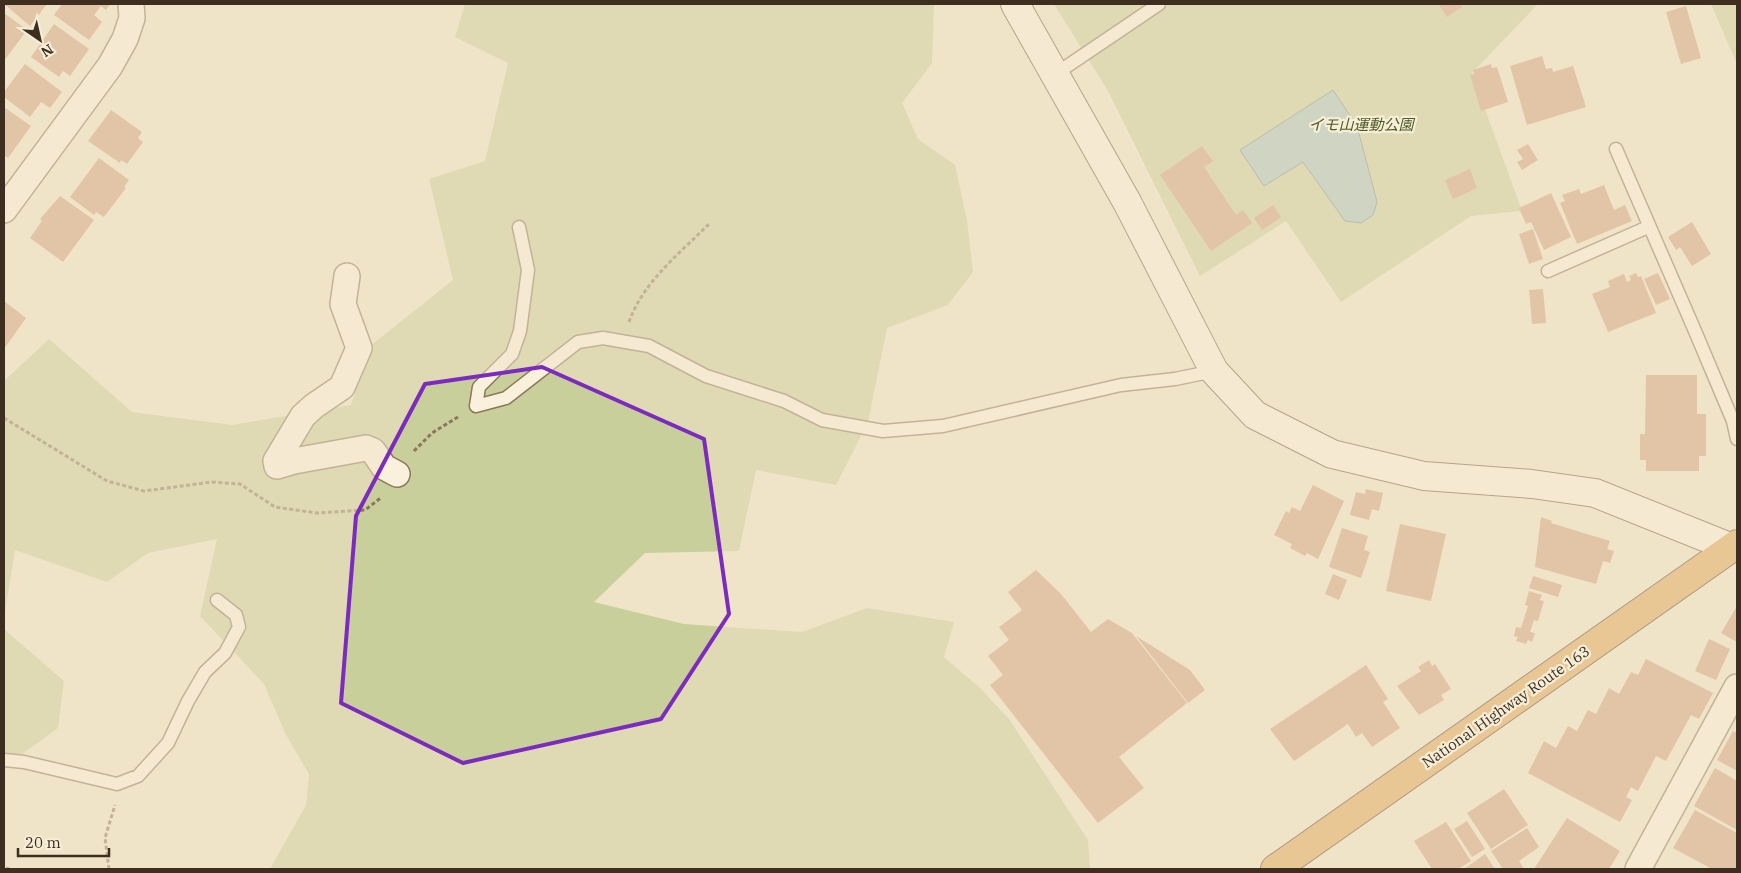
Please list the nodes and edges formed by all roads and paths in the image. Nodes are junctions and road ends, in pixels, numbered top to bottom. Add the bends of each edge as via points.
1 (131, 4) edge
2 (1015, 4) edge
3 (1159, 4) edge
4 (1054, 75) junction
5 (1616, 149) dead end
6 (4, 210) edge
7 (708, 224) dead end
8 (519, 227) dead end
9 (1648, 227) junction
10 (1548, 271) dead end
11 (347, 276) dead end
12 (623, 342) junction
13 (1214, 371) junction
14 (1737, 439) edge
15 (397, 474) dead end
16 (1734, 546) edge
17 (217, 600) dead end
18 (1737, 687) edge
19 (4, 760) edge
20 (117, 784) junction
21 (109, 869) edge
22 (1276, 869) edge
23 (1638, 869) edge

1 - 6 street via 132,18 125,39 110,66
2 - 4 street
3 - 4 lane
4 - 13 street via 1127,202
5 - 9 lane
7 - 12 path via 658,275 630,318
8 - 12 lane via 528,270 520,331 512,354 479,388 476,406 506,398 578,342 603,338
9 - 10 lane
9 - 14 lane via 1696,332 1733,421
11 - 15 street via 343,304 360,348 342,387 303,416 276,461 278,466 366,448 373,451 384,467
12 - 13 lane via 650,346 706,376 784,401 822,420 883,431 943,426 1121,385
13 - 16 street via 1256,415 1332,454 1424,476 1532,484 1595,493
16 - 22 highway, National Highway Route 163
17 - 20 lane via 236,615 239,628 235,636 225,653 205,672 168,743 138,776
18 - 23 street
19 - 20 lane
20 - 21 path via 115,811 104,838

